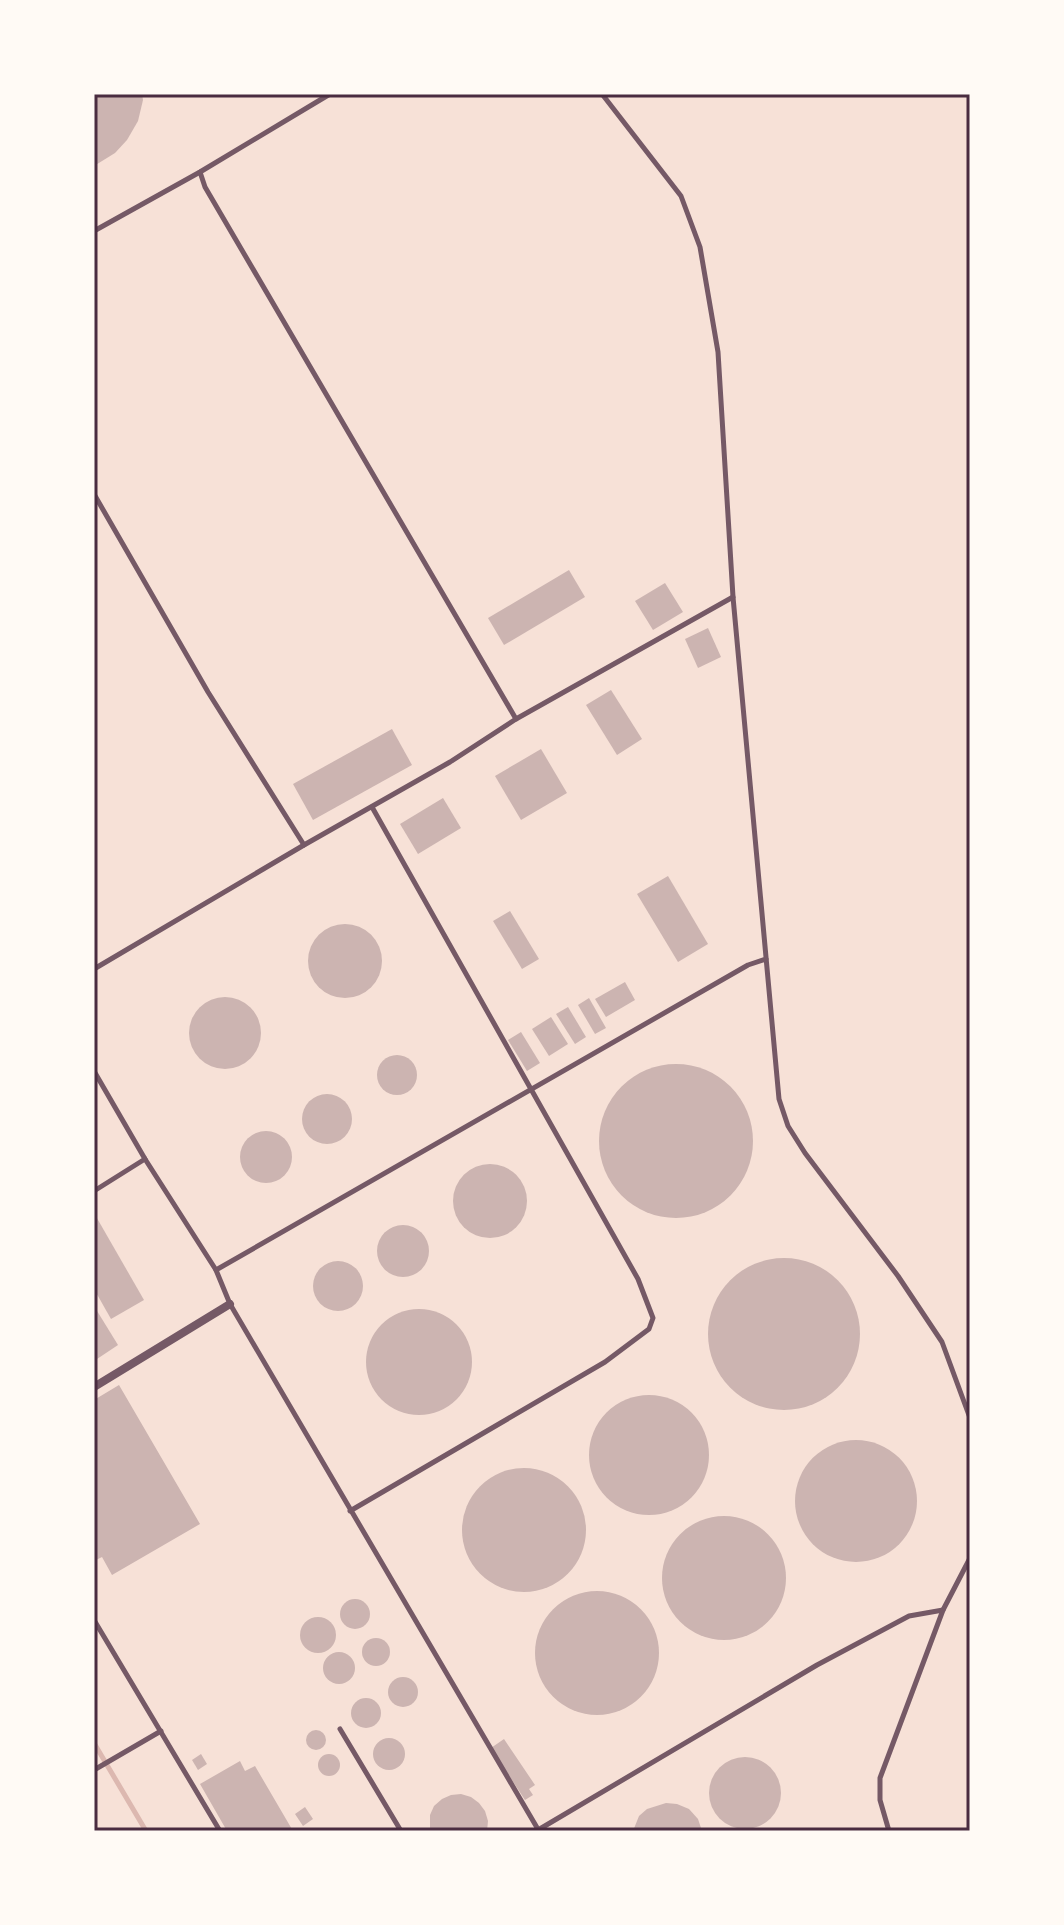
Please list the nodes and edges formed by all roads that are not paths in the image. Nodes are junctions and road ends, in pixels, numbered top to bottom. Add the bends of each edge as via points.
1 (330, 94) edge
2 (602, 94) edge
3 (200, 172) junction
4 (94, 231) edge
5 (94, 494) edge
6 (733, 597) junction
7 (516, 719) junction
8 (372, 807) junction
9 (304, 845) junction
10 (766, 959) junction
11 (94, 969) edge
12 (94, 1071) edge
13 (530, 1088) junction
14 (145, 1159) junction
15 (94, 1191) edge
16 (216, 1270) junction
17 (230, 1304) junction
18 (94, 1387) edge
19 (970, 1418) edge
20 (350, 1511) junction
21 (970, 1558) edge
22 (943, 1610) junction
23 (94, 1620) edge
24 (340, 1729) dead end
25 (161, 1731) junction
26 (94, 1770) edge
27 (537, 1830) edge
28 (220, 1831) edge
29 (401, 1831) edge
30 (889, 1831) edge

1 - 3 lane
2 - 6 lane via 681,196 700,247 718,352
3 - 4 lane
3 - 7 lane
5 - 9 lane
6 - 7 lane
6 - 10 lane
7 - 8 lane
8 - 9 lane
8 - 13 lane
9 - 11 lane
10 - 13 lane
10 - 19 lane via 779,1099 788,1126 942,1342
12 - 14 lane
13 - 16 lane
13 - 20 lane via 638,1279 653,1318 649,1329 605,1362
14 - 15 lane
14 - 16 lane
16 - 17 lane
17 - 18 street
17 - 20 lane
20 - 27 lane
21 - 22 lane
22 - 27 lane via 909,1616 830,1658
22 - 30 lane via 880,1778
23 - 25 lane
24 - 29 lane
25 - 26 lane
25 - 28 lane

